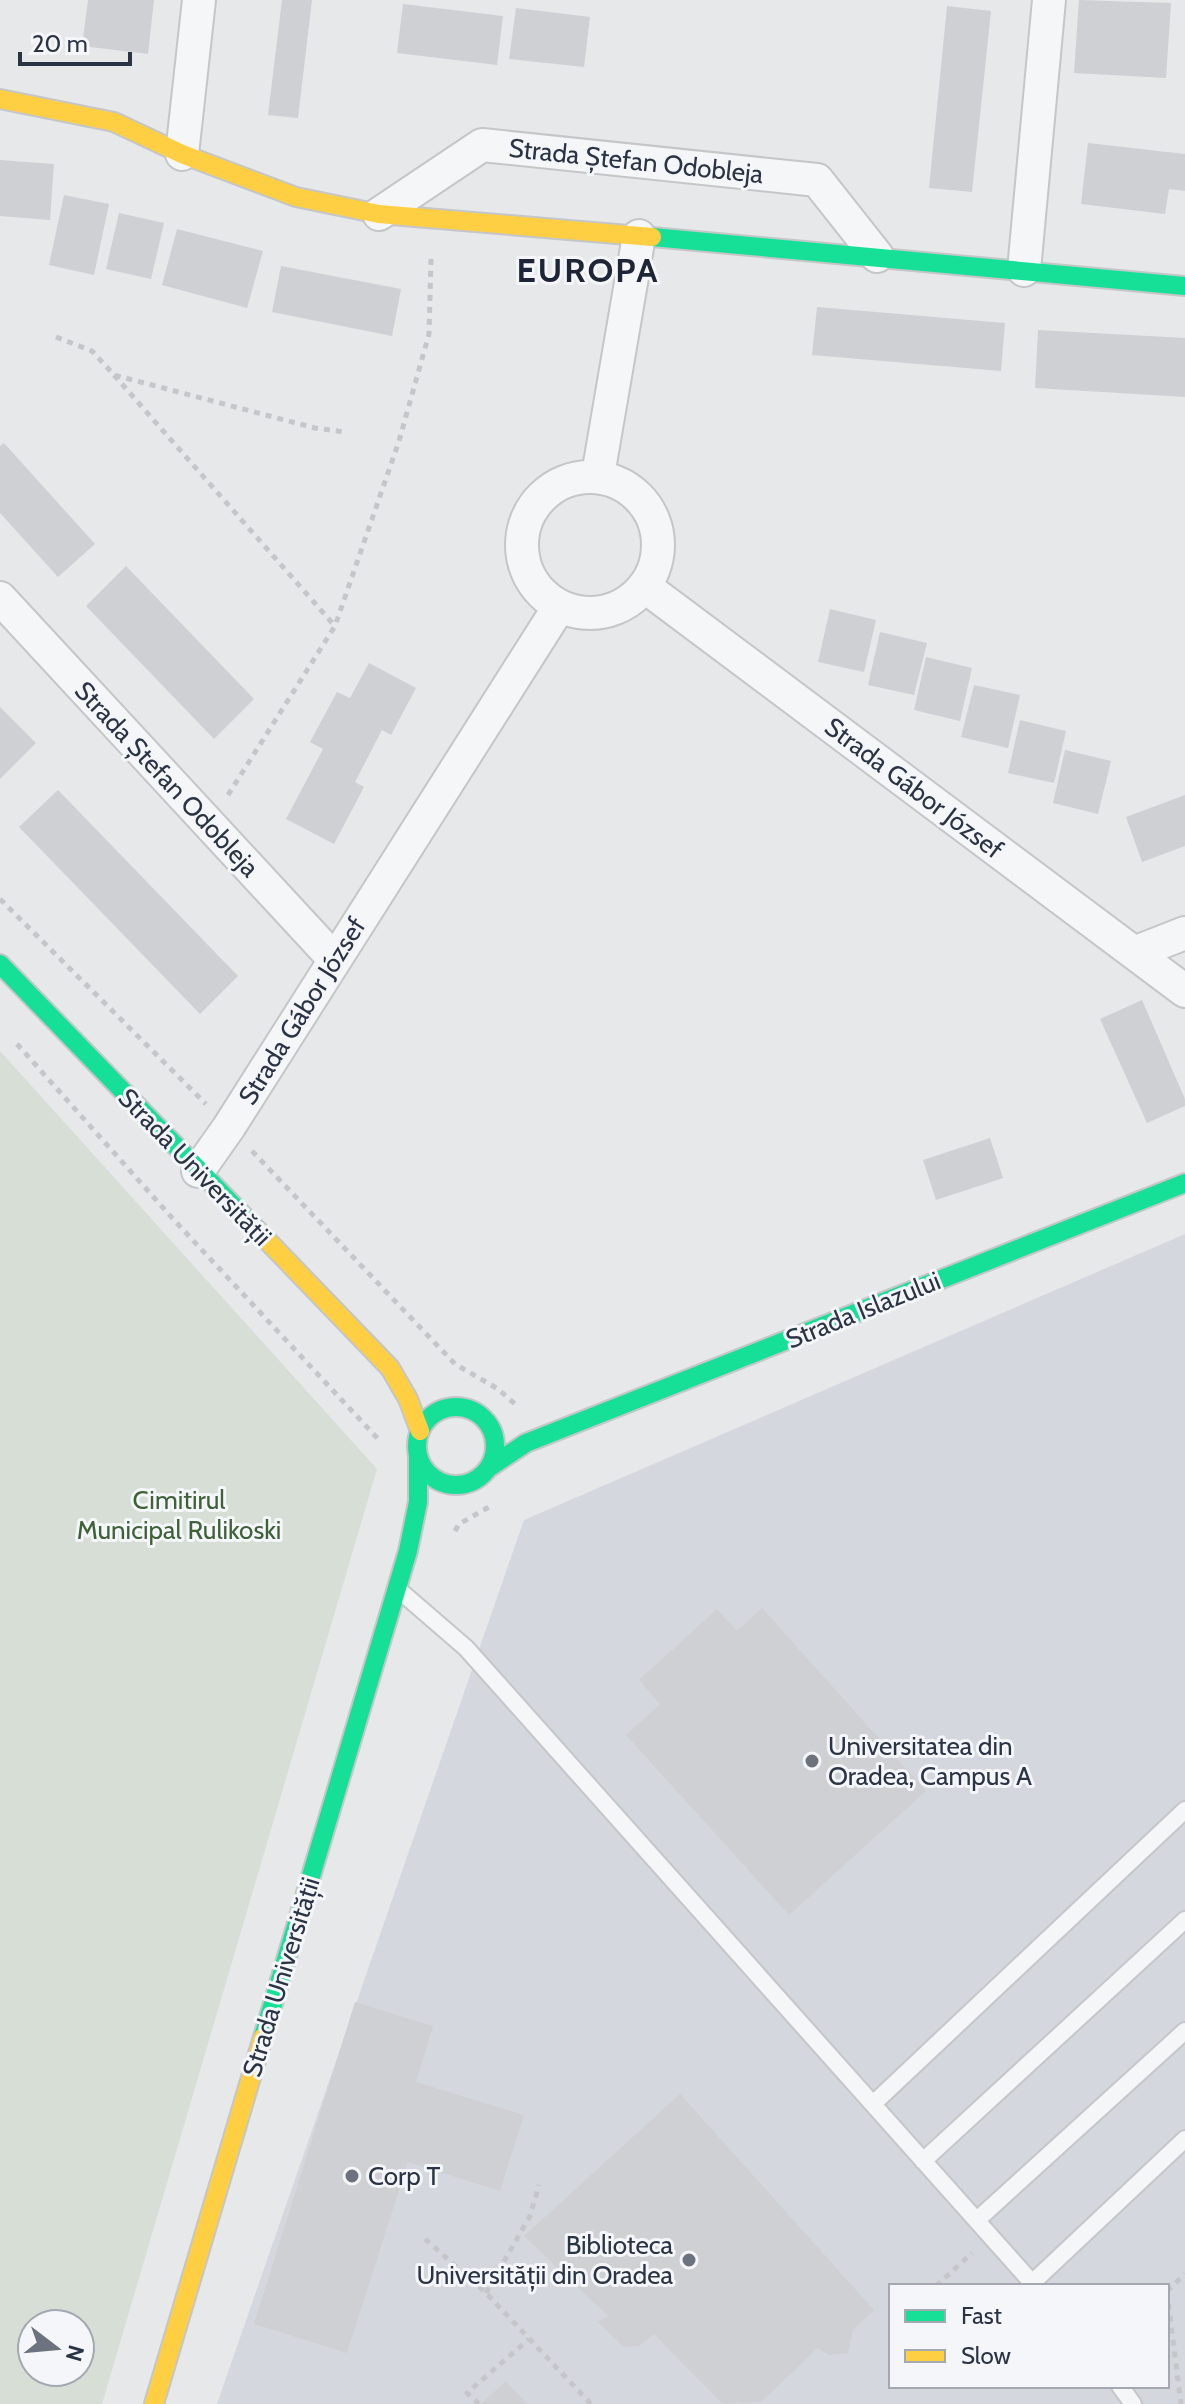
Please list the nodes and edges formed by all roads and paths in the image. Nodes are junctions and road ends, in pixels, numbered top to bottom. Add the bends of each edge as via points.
1 (199, 0) edge
2 (1049, 0) edge
3 (0, 99) edge
4 (182, 154) junction
5 (379, 214) junction
6 (432, 218) junction
7 (639, 236) junction
8 (877, 256) junction
9 (1024, 270) junction
10 (1185, 286) edge
11 (56, 337) dead end
12 (114, 375) junction
13 (346, 432) dead end
14 (598, 475) junction
15 (644, 586) junction
16 (0, 598) edge
17 (559, 607) junction
18 (335, 626) junction
19 (209, 825) junction
20 (0, 899) edge
21 (1185, 933) edge
22 (1134, 953) junction
23 (334, 959) junction
24 (0, 964) edge
25 (1185, 991) edge
26 (10, 1037) dead end
27 (229, 1127) junction
28 (198, 1171) junction
29 (1185, 1183) edge
30 (390, 1368) junction
31 (419, 1385) dead end
32 (436, 1394) dead end
33 (462, 1406) junction
34 (485, 1419) junction
35 (420, 1431) junction
36 (541, 1437) junction
37 (384, 1452) dead end
38 (418, 1456) junction
39 (490, 1467) junction
40 (470, 1483) junction
41 (498, 1502) dead end
42 (451, 1537) dead end
43 (408, 1551) junction
44 (397, 1588) junction
45 (1185, 1810) edge
46 (1185, 1920) edge
47 (1185, 2031) edge
48 (873, 2104) junction
49 (1185, 2139) edge
50 (923, 2161) junction
51 (539, 2185) dead end
52 (977, 2220) junction
53 (990, 2236) junction
54 (425, 2239) dead end
55 (1185, 2274) edge
56 (938, 2284) edge
57 (1034, 2284) edge
58 (1169, 2289) edge
59 (486, 2293) junction
60 (1169, 2307) edge
61 (529, 2339) junction
62 (154, 2404) edge
63 (479, 2404) edge
64 (591, 2404) edge
65 (1181, 2404) edge

1 - 4 street
2 - 9 street
3 - 4 main road via 114,122
4 - 5 main road via 296,197
5 - 6 main road
5 - 8 street, Strada Ștefan Odobleja via 482,145 817,180
6 - 7 main road
6 - 18 path via 429,334 399,441
7 - 8 main road
7 - 14 street
8 - 9 main road
9 - 10 main road
11 - 12 path via 92,351
12 - 13 path
12 - 18 path
14 - 15 street via 643,501 657,531 658,555
14 - 17 street via 566,480 545,493 528,514 521,537 522,561 532,583
15 - 17 street via 629,602 607,612 583,614
15 - 22 street, Strada Gábor József
16 - 19 street, Strada Ștefan Odobleja
17 - 23 street, Strada Gábor József
18 - 19 path
19 - 23 street, Strada Ștefan Odobleja
20 - 27 path
21 - 22 street
22 - 25 street, Strada Gábor József
23 - 27 street, Strada Gábor József
24 - 28 main road, Strada Universității
26 - 37 path
27 - 28 street, Strada Gábor József
27 - 36 path via 455,1364 498,1389
28 - 30 main road, Strada Universității
29 - 36 main road, Strada Islazului
30 - 31 main road, Strada Universității
30 - 35 main road, Strada Universității
32 - 33 main road
33 - 34 main road
33 - 35 main road via 437,1411
34 - 36 main road
34 - 39 main road via 496,1442
35 - 38 main road
36 - 39 main road, Strada Islazului
38 - 40 main road via 432,1477 444,1484
38 - 43 main road, Strada Universității via 418,1502
39 - 40 main road
40 - 43 main road, Strada Universității via 439,1508
41 - 42 path via 459,1524
43 - 44 main road, Strada Universității
44 - 48 lane via 466,1648
44 - 62 main road, Strada Universității
45 - 48 lane
46 - 50 lane
47 - 52 lane
48 - 50 lane
49 - 57 lane
50 - 52 lane
51 - 59 path via 530,2216
52 - 53 lane
53 - 56 path
53 - 57 lane
54 - 59 path
55 - 58 path
59 - 61 path
60 - 65 path
61 - 63 path via 467,2393
61 - 64 path

